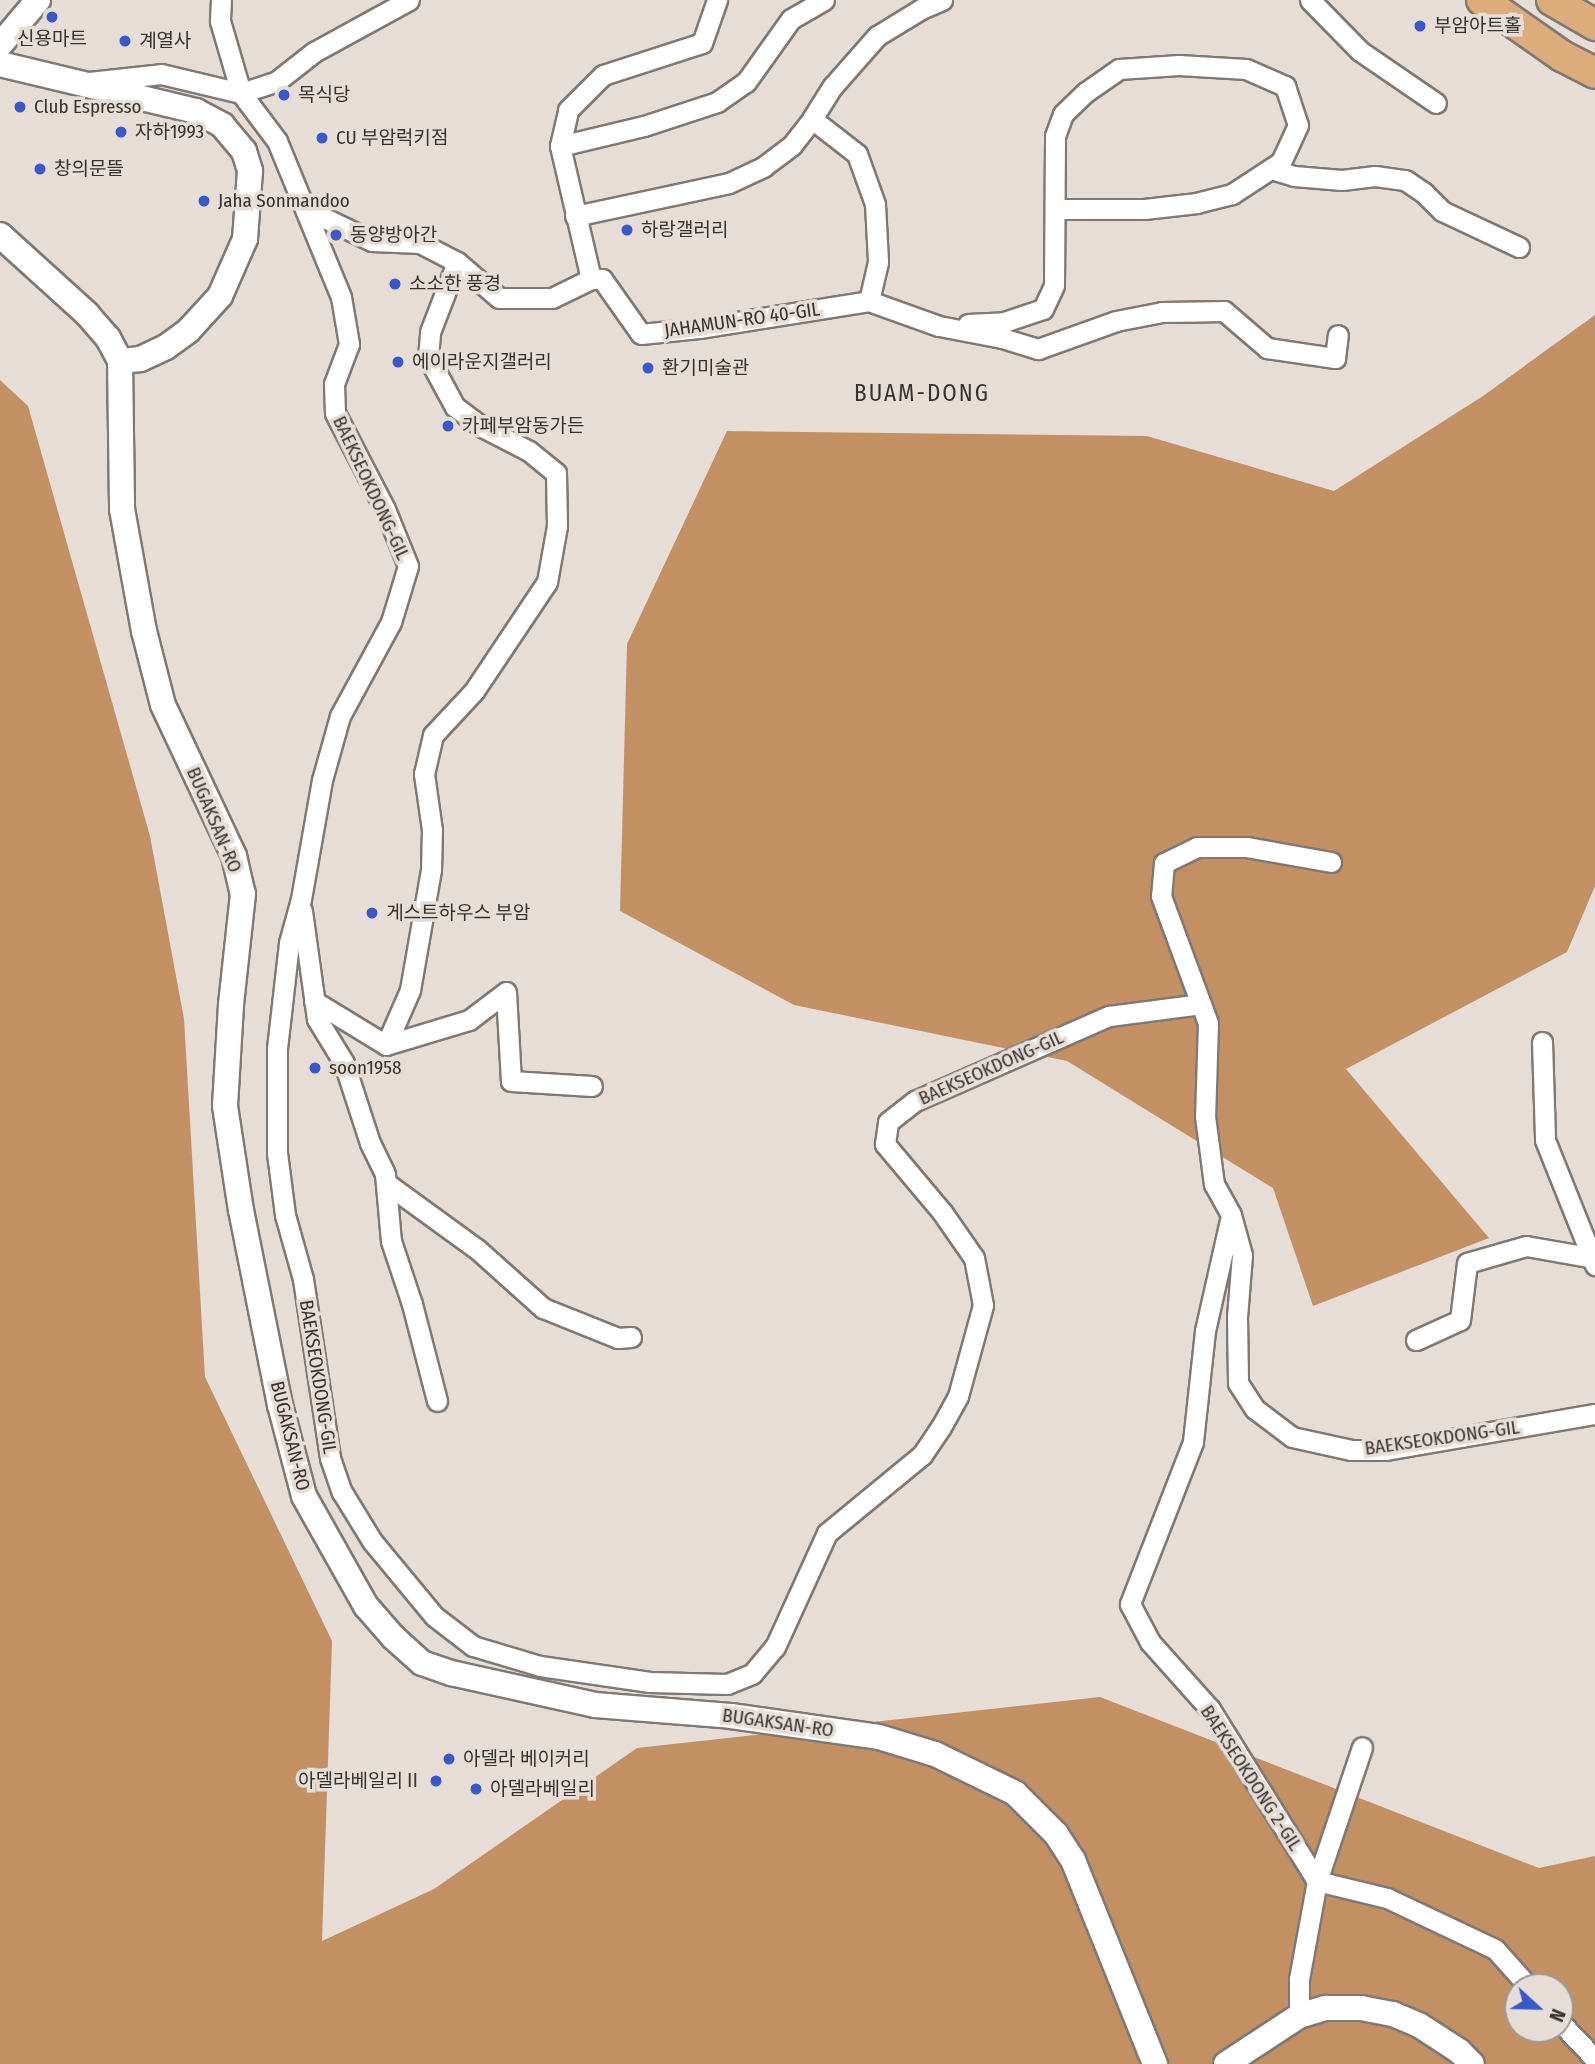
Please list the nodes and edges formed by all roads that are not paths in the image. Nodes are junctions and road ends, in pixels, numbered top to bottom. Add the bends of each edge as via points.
1 (38, 0) edge
2 (220, 0) edge
3 (409, 0) edge
4 (717, 0) edge
5 (824, 0) edge
6 (942, 0) edge
7 (1310, 0) edge
8 (1482, 0) edge
9 (1552, 0) edge
10 (1595, 25) edge
11 (0, 46) edge
12 (0, 64) edge
13 (1595, 72) edge
14 (84, 83) junction
15 (241, 93) junction
16 (1436, 103) dead end
17 (812, 119) junction
18 (560, 146) junction
19 (1271, 169) junction
20 (306, 209) junction
21 (1055, 209) junction
22 (575, 216) junction
23 (0, 235) edge
24 (1519, 247) dead end
25 (457, 262) junction
26 (591, 279) junction
27 (869, 301) junction
28 (939, 326) junction
29 (1338, 335) dead end
30 (120, 361) junction
31 (1331, 862) dead end
32 (301, 899) junction
33 (314, 1001) junction
34 (1201, 1004) junction
35 (1542, 1042) dead end
36 (386, 1045) junction
37 (592, 1086) dead end
38 (386, 1183) junction
39 (1231, 1215) junction
40 (1594, 1261) edge
41 (631, 1336) dead end
42 (1416, 1340) dead end
43 (437, 1401) dead end
44 (1595, 1414) edge
45 (1362, 1747) dead end
46 (1317, 1881) junction
47 (1516, 1973) edge
48 (1299, 2016) junction
49 (1574, 2037) edge
50 (1233, 2059) edge
51 (1595, 2059) edge
52 (1155, 2064) edge
53 (1472, 2064) edge

1 - 11 street
2 - 15 street via 220,21
3 - 15 street via 314,52 277,81
4 - 18 street via 702,43 603,75 568,110
5 - 18 street via 791,19 746,82 717,102
6 - 17 street via 877,36 833,86
7 - 16 street via 1360,51
8 - 13 main road via 1562,56
9 - 10 main road
12 - 14 street
14 - 15 street via 161,74
14 - 30 street via 196,111 222,125 244,151 250,171 245,239 220,296 166,347 140,359
15 - 20 street, BAEKSEOKDONG-GIL via 277,141
17 - 22 street via 792,145 763,167 729,183
17 - 27 street via 857,154 875,204 878,262
18 - 22 street
19 - 21 street, JAHAMUN-RO 40-GIL via 1232,194 1197,203 1144,209
19 - 21 street, JAHAMUN-RO 40-GIL via 1282,162 1298,125 1285,86 1246,69 1179,65 1119,69 1063,114 1055,136
19 - 24 street via 1342,180 1375,176 1405,180 1442,211
20 - 25 street via 372,241 420,243
20 - 32 street, BAEKSEOKDONG-GIL via 341,297 349,344 334,384 335,413 408,566 391,622 340,716 321,780
21 - 28 street, JAHAMUN-RO 40-GIL via 1054,285 1043,309 1004,322
22 - 26 street
23 - 30 street via 87,314
25 - 26 street via 499,298 552,298
25 - 36 street via 430,332 428,357 455,407 528,451 556,474 557,526 547,582 474,691 433,735 424,774 432,830 431,870 410,990
26 - 27 street, JAHAMUN-RO 40-GIL via 601,279 641,334
27 - 28 street, JAHAMUN-RO 40-GIL
28 - 29 street, JAHAMUN-RO 40-GIL via 1038,349 1116,321 1162,312 1224,311 1267,348 1335,358
30 - 52 street, BUGAKSAN-RO via 122,509 144,631 163,705 234,856 243,894 225,1106 241,1210 280,1405 304,1496 366,1606 422,1663 595,1705 730,1716 879,1737 934,1754 1015,1793 1056,1833 1073,1860
31 - 34 street, BAEKSEOKDONG-GIL via 1234,847 1198,847 1164,863 1161,896
32 - 33 street
32 - 34 street, BAEKSEOKDONG-GIL via 289,943 277,1049 276,1153 285,1215 303,1279 330,1458 342,1492 372,1541 434,1616 473,1646 540,1666 650,1682 727,1684 752,1674 775,1647 827,1533 922,1455 958,1396 983,1304 974,1258 885,1144 888,1122 915,1101 1108,1016
33 - 36 street
33 - 38 street via 317,1019 344,1063
34 - 39 street, BAEKSEOKDONG-GIL via 1208,1023 1205,1116 1214,1184
35 - 40 street via 1545,1140
36 - 37 street via 468,1020 506,992 511,1081
38 - 41 street via 477,1249 543,1308 618,1338
38 - 43 street via 391,1241
39 - 44 street, BAEKSEOKDONG-GIL via 1241,1255 1238,1383 1255,1409 1292,1437 1351,1450 1386,1450
39 - 46 street, BAEKSEOKDONG 2-GIL via 1205,1331 1193,1442 1130,1604 1150,1643 1210,1709
40 - 42 street via 1526,1246 1467,1263 1460,1320
45 - 46 street
46 - 47 street via 1387,1898 1495,1949
46 - 48 street via 1298,1979
48 - 50 street
48 - 53 street via 1326,2008 1394,2014 1442,2039
49 - 51 street

